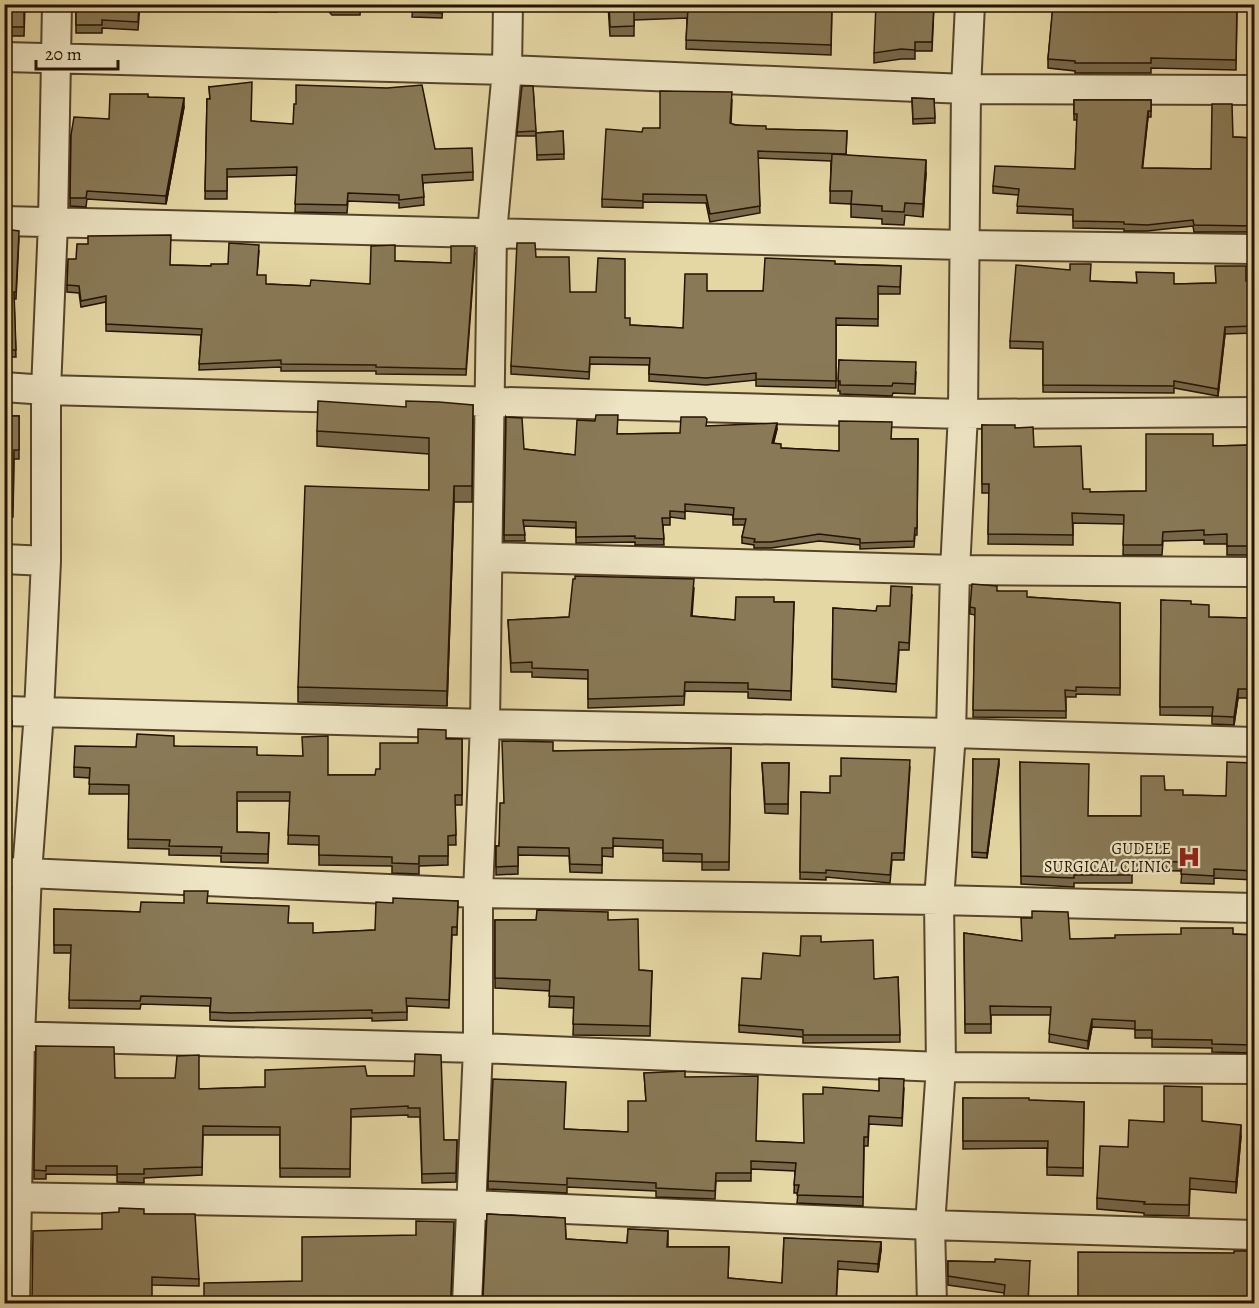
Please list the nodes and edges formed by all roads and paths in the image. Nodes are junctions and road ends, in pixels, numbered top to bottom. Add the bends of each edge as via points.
1 (57, 4) edge
2 (508, 4) edge
3 (970, 4) edge
4 (4, 57) edge
5 (56, 58) junction
6 (507, 70) junction
7 (966, 89) junction
8 (1254, 90) edge
9 (4, 221) edge
10 (53, 223) junction
11 (492, 233) junction
12 (965, 245) junction
13 (1254, 249) edge
14 (4, 387) edge
15 (46, 390) junction
16 (490, 400) junction
17 (1254, 412) edge
18 (963, 414) junction
19 (489, 558) junction
20 (4, 559) edge
21 (46, 561) junction
22 (955, 570) junction
23 (1254, 572) edge
24 (4, 711) edge
25 (39, 712) junction
26 (485, 724) junction
27 (951, 733) junction
28 (1254, 742) edge
29 (16, 873) edge
30 (478, 893) junction
31 (939, 900) junction
32 (1254, 908) edge
33 (12, 1036) edge
34 (478, 1048) junction
35 (941, 1067) junction
36 (1254, 1069) edge
37 (11, 1197) edge
38 (472, 1205) junction
39 (930, 1225) junction
40 (1254, 1235) edge
41 (15, 1304) edge
42 (467, 1304) edge
43 (932, 1304) edge

1 - 5 street
2 - 6 street
3 - 7 street
4 - 5 street
5 - 6 street
5 - 10 street
6 - 7 street
6 - 11 street
7 - 8 street
7 - 12 street
9 - 10 street
10 - 11 street
10 - 15 street
11 - 12 street
11 - 16 street
12 - 13 street
12 - 18 street
14 - 15 street
15 - 16 street
15 - 21 street
16 - 18 street
16 - 19 street
17 - 18 street
18 - 22 street
19 - 22 street
19 - 26 street
20 - 21 street
21 - 25 street
22 - 23 street
22 - 27 street
24 - 25 street
25 - 26 street
25 - 29 street
26 - 27 street
26 - 30 street
27 - 28 street
27 - 31 street
29 - 30 street
29 - 33 street
30 - 31 street
30 - 34 street
31 - 32 street
31 - 35 street
33 - 34 street
33 - 37 street
34 - 35 street
34 - 38 street
35 - 36 street
35 - 39 street
37 - 38 street
37 - 41 street
38 - 39 street
38 - 42 street
39 - 40 street
39 - 43 street

